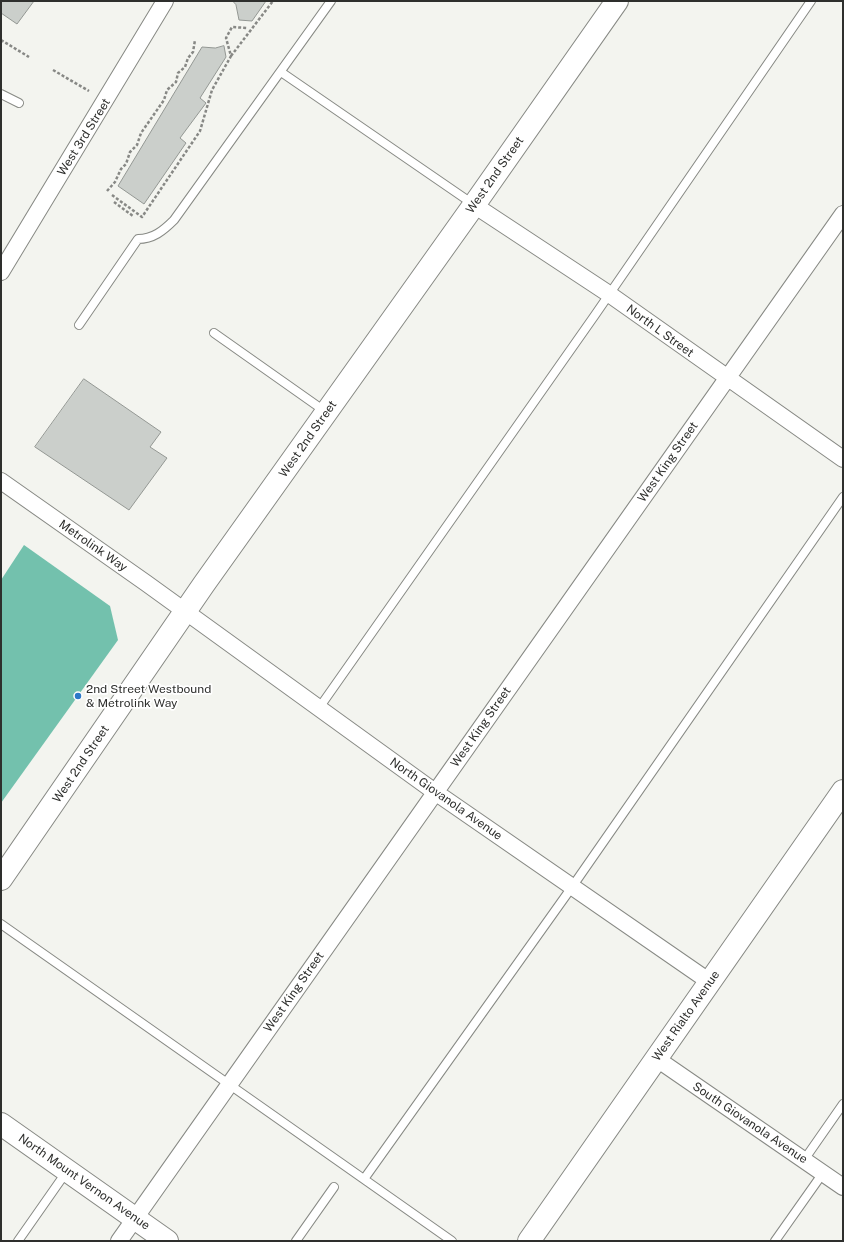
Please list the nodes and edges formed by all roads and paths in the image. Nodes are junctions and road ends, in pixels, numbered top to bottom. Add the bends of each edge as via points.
1 (165, 1) edge
2 (273, 1) edge
3 (331, 1) edge
4 (617, 1) edge
5 (811, 1) edge
6 (247, 28) dead end
7 (1, 40) edge
8 (196, 40) dead end
9 (231, 56) junction
10 (29, 57) dead end
11 (53, 70) dead end
12 (281, 72) junction
13 (93, 93) dead end
14 (1, 94) edge
15 (19, 103) dead end
16 (107, 191) dead end
17 (112, 195) dead end
18 (114, 202) dead end
19 (474, 205) junction
20 (843, 214) edge
21 (133, 216) dead end
22 (1, 272) edge
23 (609, 294) junction
24 (79, 325) dead end
25 (214, 333) dead end
26 (726, 378) junction
27 (326, 413) junction
28 (843, 459) edge
29 (1, 481) edge
30 (843, 497) edge
31 (185, 611) junction
32 (319, 708) junction
33 (435, 792) junction
34 (842, 796) edge
35 (1, 879) edge
36 (572, 887) junction
37 (1, 924) edge
38 (710, 982) junction
39 (657, 1059) junction
40 (230, 1084) junction
41 (843, 1104) edge
42 (1, 1124) edge
43 (804, 1160) junction
44 (68, 1171) junction
45 (823, 1173) junction
46 (364, 1179) junction
47 (334, 1187) dead end
48 (843, 1187) edge
49 (135, 1218) junction
50 (18, 1241) edge
51 (119, 1241) edge
52 (167, 1241) edge
53 (296, 1241) edge
54 (452, 1241) edge
55 (529, 1241) edge
56 (775, 1241) edge

1 - 22 street, West 3rd Street
2 - 9 path
3 - 12 lane
4 - 19 main road, West 2nd Street
5 - 23 lane
6 - 9 path via 232,27 226,38
7 - 10 path
8 - 16 path via 193,52 178,73 176,82 168,90 141,133 137,145 130,152 126,164
9 - 17 path via 212,90 200,131 142,217
11 - 13 path
12 - 19 lane
12 - 24 lane via 174,220 164,230 148,239 138,239
14 - 15 lane
18 - 21 path
19 - 23 street, North L Street
19 - 27 main road, West 2nd Street
20 - 26 street, West King Street
23 - 26 street, North L Street
23 - 32 lane
25 - 27 lane
26 - 28 street, North L Street
26 - 33 street, West King Street
27 - 31 main road, West 2nd Street
29 - 31 street, Metrolink Way
30 - 36 lane
31 - 32 street, North Giovanola Avenue
31 - 35 main road, West 2nd Street
32 - 33 street, North Giovanola Avenue
33 - 36 street, North Giovanola Avenue
33 - 40 street, West King Street
34 - 38 main road, West Rialto Avenue
36 - 38 street, North Giovanola Avenue
36 - 46 lane
37 - 40 lane
38 - 39 main road, West Rialto Avenue
39 - 43 street, South Giovanola Avenue
39 - 55 main road, West Rialto Avenue
40 - 46 lane
40 - 49 street, West King Street
41 - 43 lane
42 - 44 main road, North Mount Vernon Avenue
43 - 45 street, South Giovanola Avenue
44 - 49 main road, North Mount Vernon Avenue
44 - 50 lane
45 - 48 street, South Giovanola Avenue
45 - 56 lane
46 - 54 lane
47 - 53 lane
49 - 51 street, West King Street
49 - 52 main road, North Mount Vernon Avenue

